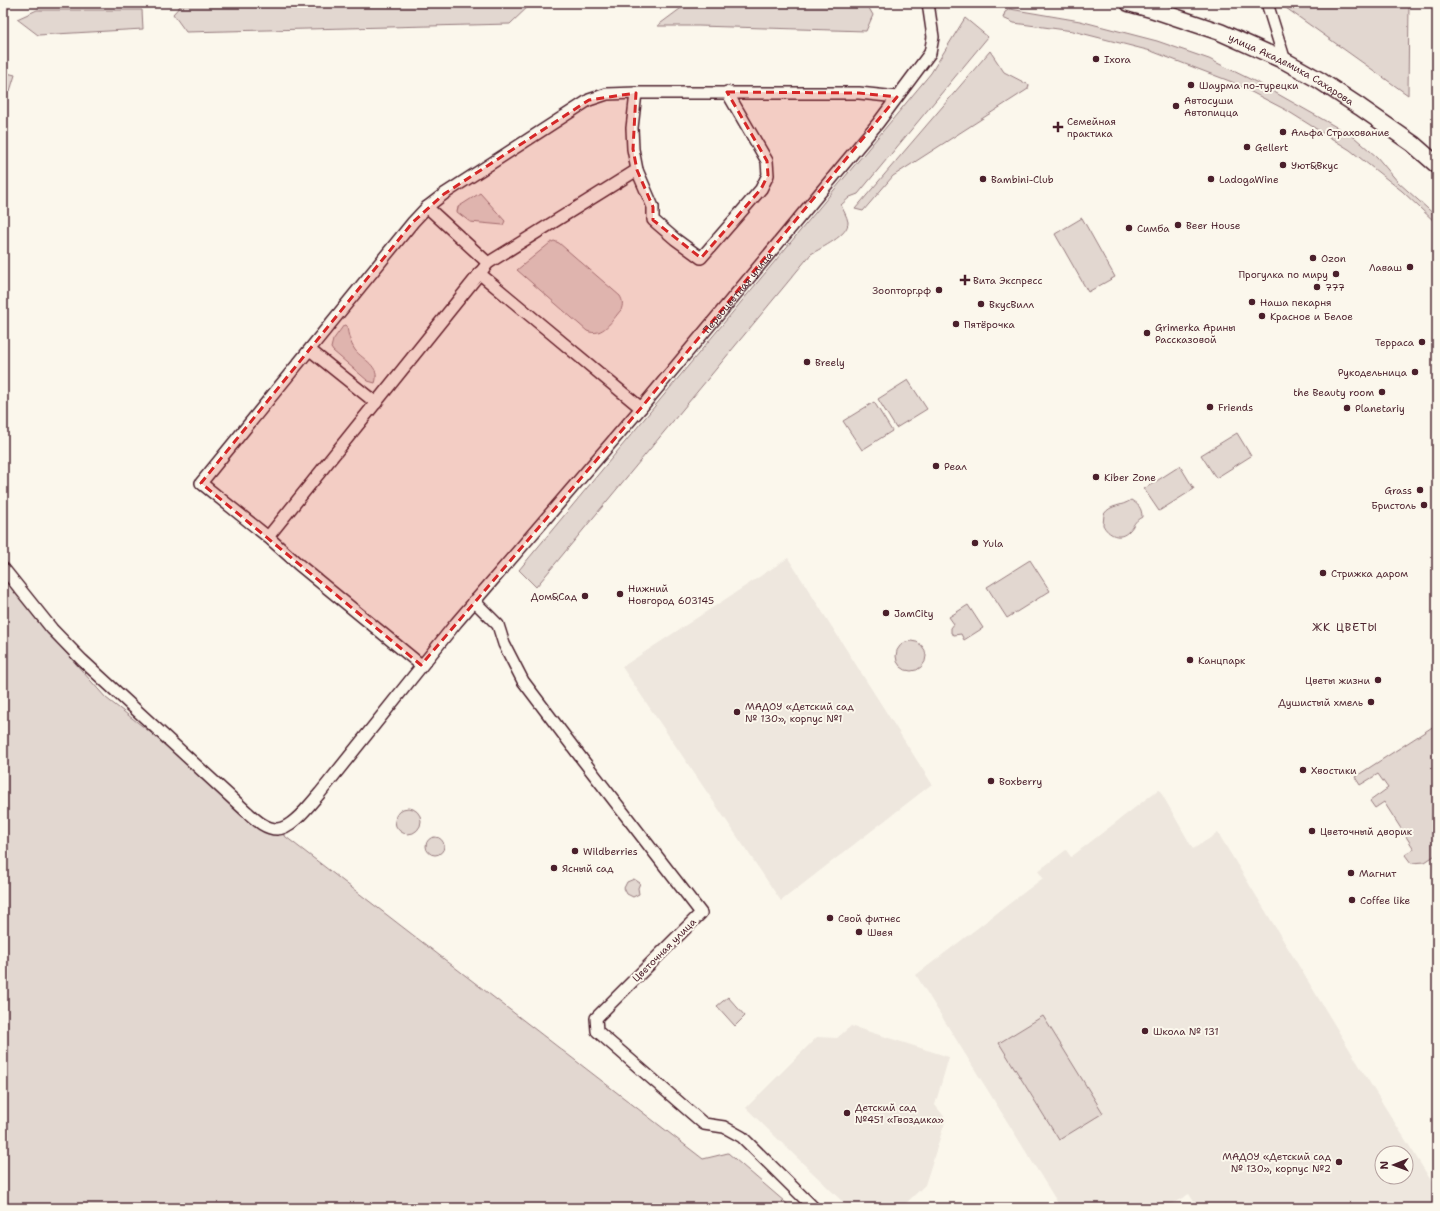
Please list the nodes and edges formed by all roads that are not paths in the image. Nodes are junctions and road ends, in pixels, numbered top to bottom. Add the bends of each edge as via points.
1 (928, 3) edge
2 (1129, 3) edge
3 (1267, 3) edge
4 (1284, 61) junction
5 (636, 92) junction
6 (727, 92) junction
7 (897, 97) junction
8 (1437, 165) edge
9 (637, 170) junction
10 (427, 208) junction
11 (488, 264) junction
12 (479, 273) junction
13 (310, 350) junction
14 (376, 403) junction
15 (641, 408) junction
16 (268, 537) junction
17 (4, 569) edge
18 (474, 601) junction
19 (421, 665) junction
20 (814, 1208) edge

1 - 7 street, Первоцветная улица via 933,37 930,53
2 - 4 main road, улица Академика Сахарова via 1220,32
3 - 4 street
4 - 8 main road, улица Академика Сахарова via 1325,84 1413,144
5 - 6 street
5 - 9 street via 632,128
5 - 10 street via 607,94 589,100 444,194
6 - 7 street via 859,93
6 - 9 street via 767,161 768,175 761,189 701,258 653,220 653,206
7 - 15 street, Первоцветная улица
9 - 11 street
10 - 11 street
10 - 13 street via 412,222
11 - 12 street
12 - 14 street
12 - 15 street
13 - 14 street
13 - 16 street via 201,483
14 - 16 street
15 - 18 street, Первоцветная улица
16 - 19 street
17 - 19 street, Первоцветная улица via 52,629 82,660 259,823 268,827 284,827 296,819 320,793
18 - 19 street, Первоцветная улица
18 - 20 street, Цветочная улица via 498,625 504,644 523,681 701,913 596,1018 598,1031 704,1124 724,1127 742,1137

